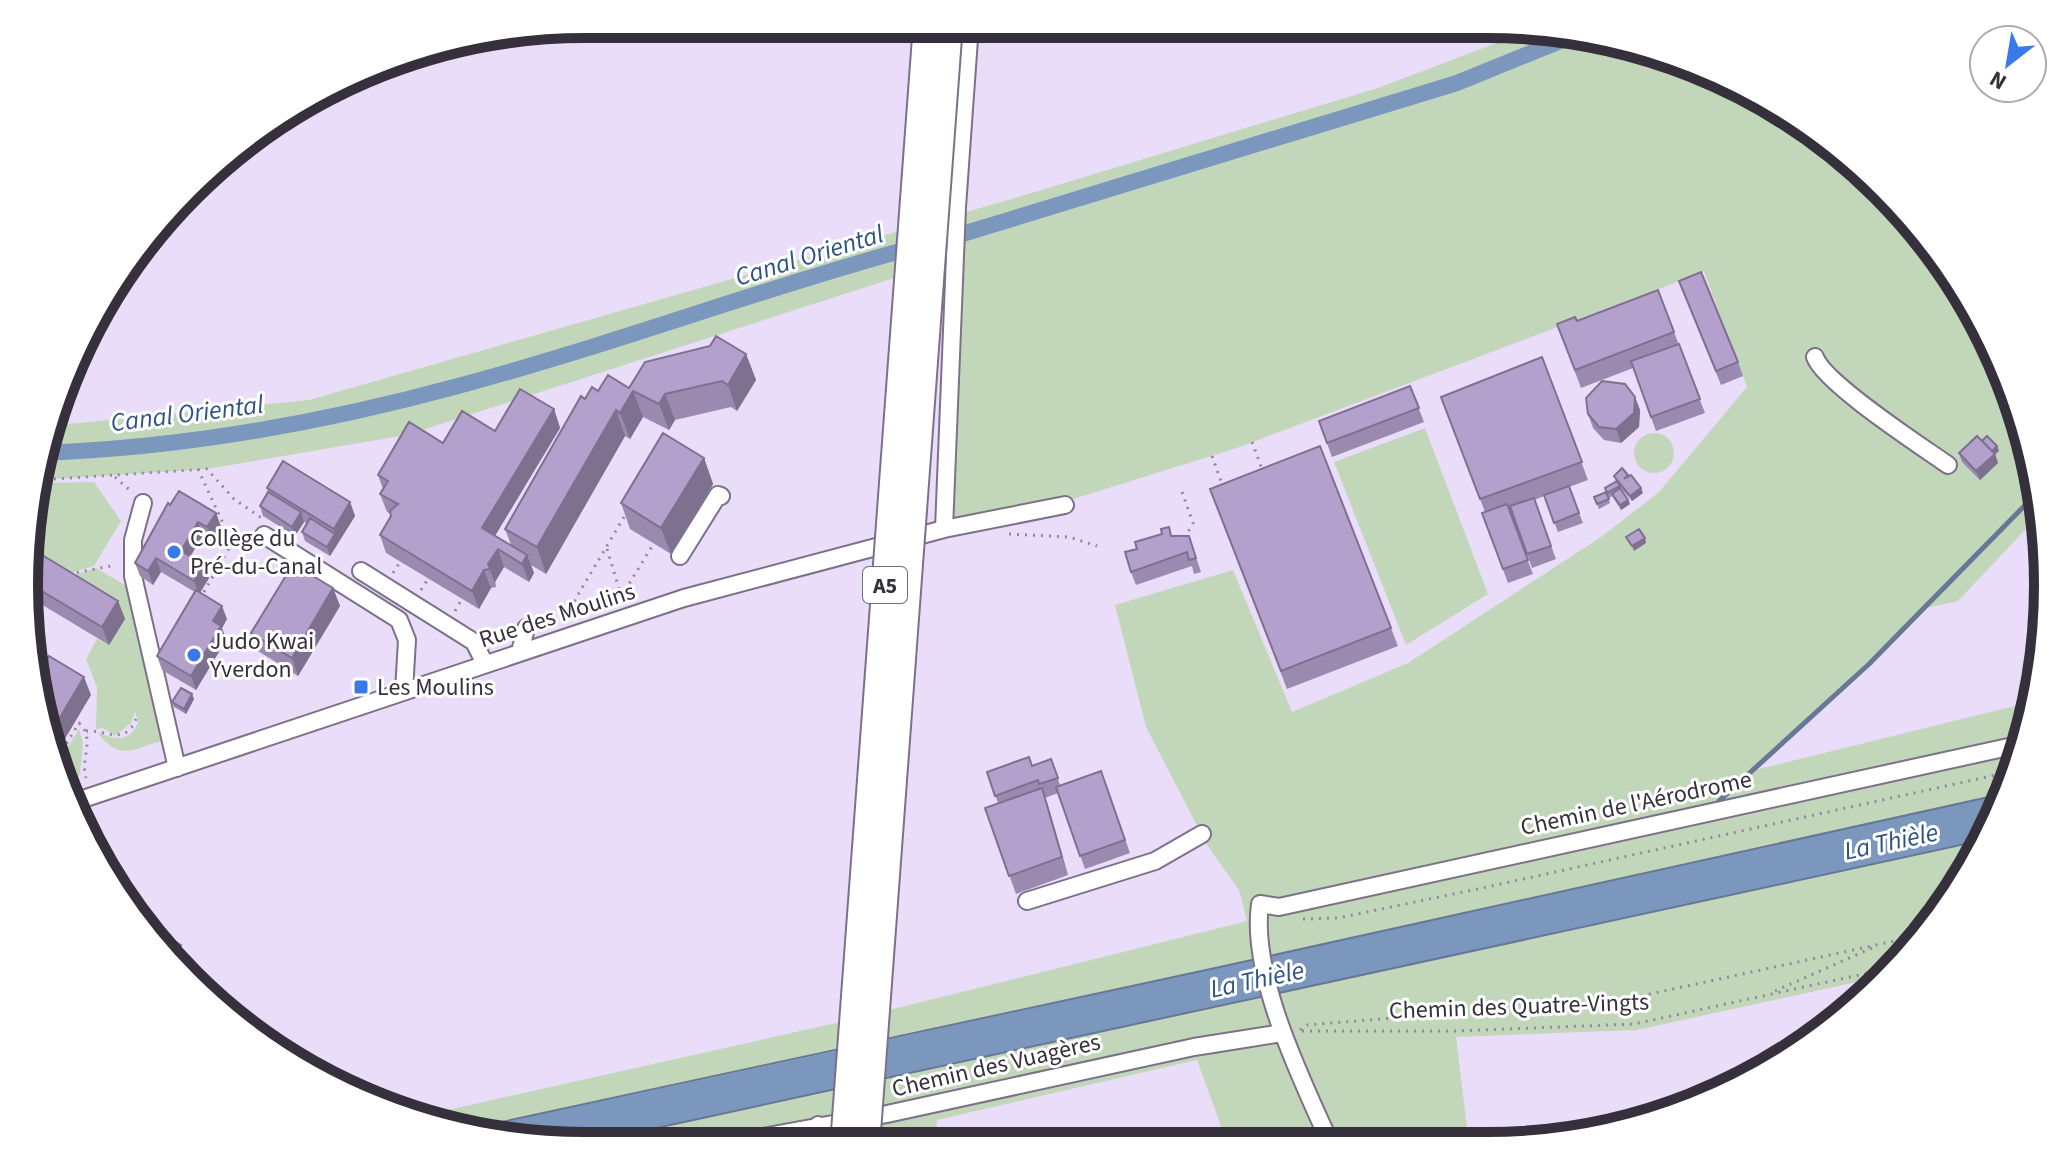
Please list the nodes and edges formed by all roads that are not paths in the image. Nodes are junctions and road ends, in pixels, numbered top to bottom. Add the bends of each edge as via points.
1 (925, 38) edge
2 (949, 38) edge
3 (969, 38) edge
4 (1815, 357) dead end
5 (1948, 465) dead end
6 (721, 496) dead end
7 (143, 503) road end
8 (1065, 505) dead end
9 (944, 529) junction
10 (264, 535) road end
11 (680, 556) dead end
12 (361, 571) dead end
13 (526, 628) dead end
14 (520, 652) junction
15 (485, 664) junction
16 (404, 691) junction
17 (2009, 747) edge
18 (177, 768) junction
19 (82, 799) edge
20 (1202, 834) dead end
21 (1027, 901) dead end
22 (1286, 1028) junction
23 (818, 1125) junction
24 (784, 1132) edge
25 (818, 1132) edge
26 (844, 1132) edge
27 (868, 1132) edge
28 (1326, 1132) edge

1 - 26 highway, A5, bridge
2 - 27 highway, A5, bridge
3 - 9 street
4 - 5 street via 1822,370
6 - 11 street
7 - 18 street via 132,563
8 - 9 street, Rue des Moulins
9 - 14 street, Rue des Moulins via 684,598
10 - 16 street via 399,620 407,640
12 - 15 street via 474,642
13 - 14 street
14 - 15 street, Rue des Moulins
15 - 16 street, Rue des Moulins
16 - 18 street, Rue des Moulins
17 - 22 street, Chemin de l'Aérodrome via 1279,907 1260,904 1259,929
18 - 19 street, Rue des Moulins
20 - 21 street via 1155,861
22 - 23 street, Chemin des Vuagères
22 - 28 street
23 - 24 street, Chemin des Vuagères
23 - 25 street

